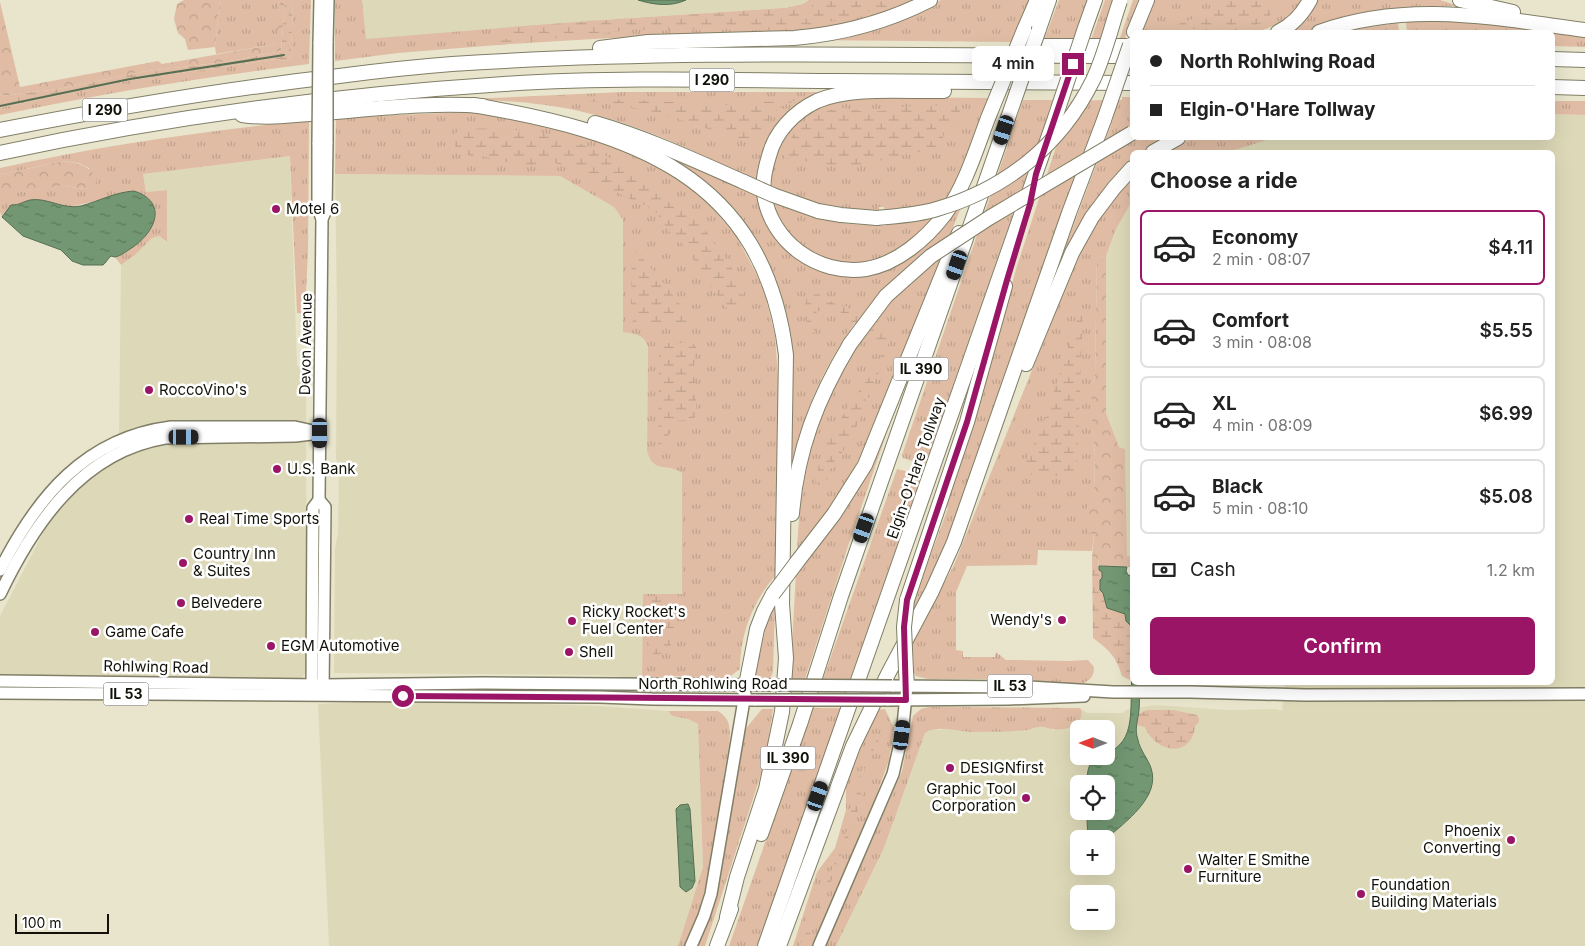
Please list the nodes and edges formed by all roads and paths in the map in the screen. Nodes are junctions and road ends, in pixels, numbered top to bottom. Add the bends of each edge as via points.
1 (320, 0) edge
2 (328, 0) edge
3 (930, 0) edge
4 (1037, 0) edge
5 (1049, 0) edge
6 (1095, 0) edge
7 (1147, 0) edge
8 (1310, 0) edge
9 (1460, 0) edge
10 (1123, 2) edge
11 (1585, 23) edge
12 (1136, 28) edge
13 (1281, 30) edge
14 (1326, 30) edge
15 (1585, 30) edge
16 (323, 43) junction
17 (1130, 44) edge
18 (1130, 46) edge
19 (903, 56) junction
20 (1130, 56) edge
21 (1555, 59) edge
22 (1585, 60) edge
23 (481, 63) junction
24 (1130, 83) edge
25 (1130, 83) edge
26 (1555, 87) edge
27 (1585, 88) edge
28 (999, 90) edge
29 (999, 90) edge
30 (999, 90) edge
31 (999, 90) edge
32 (473, 105) junction
33 (219, 113) junction
34 (0, 130) edge
35 (1130, 133) edge
36 (1174, 140) edge
37 (1000, 142) junction
38 (1157, 150) edge
39 (0, 152) edge
40 (1130, 170) edge
41 (1036, 174) junction
42 (320, 433) junction
43 (978, 475) junction
44 (0, 570) edge
45 (0, 594) edge
46 (785, 648) junction
47 (0, 681) edge
48 (516, 684) junction
49 (593, 684) junction
50 (746, 685) junction
51 (318, 690) junction
52 (0, 692) edge
53 (906, 693) junction
54 (529, 694) junction
55 (1585, 694) edge
56 (744, 700) junction
57 (802, 886) junction
58 (727, 917) junction
59 (691, 946) edge
60 (717, 946) edge
61 (765, 946) edge
62 (779, 946) edge
63 (786, 946) edge
64 (819, 946) edge

1 - 16 main road, Devon Avenue
2 - 16 main road, Devon Avenue
3 - 23 highway via 862,27 814,36 648,42
4 - 28 highway, bridge
5 - 37 highway, Elgin-O'Hare Tollway / IL 390, bridge
6 - 41 highway, Elgin-O'Hare Tollway / IL 390, bridge
7 - 12 highway
8 - 13 highway via 1295,21
9 - 11 highway
10 - 32 highway, bridge via 1085,94 1040,153 991,188 918,214 877,218 818,211 780,198 659,144 607,126 533,110
14 - 15 highway via 1358,21 1424,13
16 - 42 main road, Devon Avenue, bridge via 323,142 318,210 322,219
17 - 43 highway, bridge
18 - 19 highway via 1021,46
19 - 20 highway, I 290
19 - 23 highway, I 290 via 690,54
21 - 22 highway
23 - 34 highway, I 290 via 386,70 238,88
24 - 31 highway, bridge
25 - 33 highway, I 290 via 554,82 344,98
26 - 27 highway
29 - 30 highway, bridge via 955,199 931,230 902,255 867,269 838,269 806,257 778,230 764,194 764,174 771,146 784,125 801,110 831,96 858,93
32 - 33 highway via 261,118
32 - 46 highway via 586,129 658,158 682,172 723,208 758,257 778,310 786,355 782,604
33 - 39 highway, I 290
35 - 46 highway, bridge via 931,256 886,296 850,344 818,403 797,469 790,536
36 - 38 highway
37 - 50 highway, bridge via 986,165 865,465 764,611 757,629
37 - 58 highway, Elgin-O'Hare Tollway / IL 390 via 840,596 800,724 738,895
40 - 43 highway via 1092,217 1072,253 993,447
41 - 53 highway, bridge via 967,422 907,600 904,627
41 - 61 highway, Elgin-O'Hare Tollway / IL 390
42 - 44 main road via 295,427 182,426 154,430 112,444 76,468 52,490
42 - 45 main road via 164,438 111,457 76,482 46,514 14,564
42 - 51 main road, Devon Avenue via 319,500 324,507
43 - 57 highway via 941,571 853,746
46 - 58 highway via 782,712 774,757
47 - 51 main road, Rohlwing Road / IL 53
48 - 49 main road, North Rohlwing Road / IL 53
48 - 51 main road, North Rohlwing Road / IL 53
48 - 54 main road
49 - 50 main road, North Rohlwing Road / IL 53
49 - 54 main road via 570,688 531,688
50 - 53 main road, North Rohlwing Road / IL 53, bridge via 892,686
50 - 56 main road
51 - 52 main road, Rohlwing Road / IL 53
51 - 54 main road, IL 53 via 517,697
53 - 55 main road, North Rohlwing Road / IL 53 via 1029,687 1113,692 1305,695
53 - 56 main road, North Rohlwing Road / IL 53, bridge via 887,700
53 - 64 main road via 900,750 893,774
54 - 56 main road, North Rohlwing Road / IL 53
56 - 59 main road via 711,894
57 - 62 highway
57 - 63 highway via 796,919
58 - 60 highway, Elgin-O'Hare Tollway / IL 390

